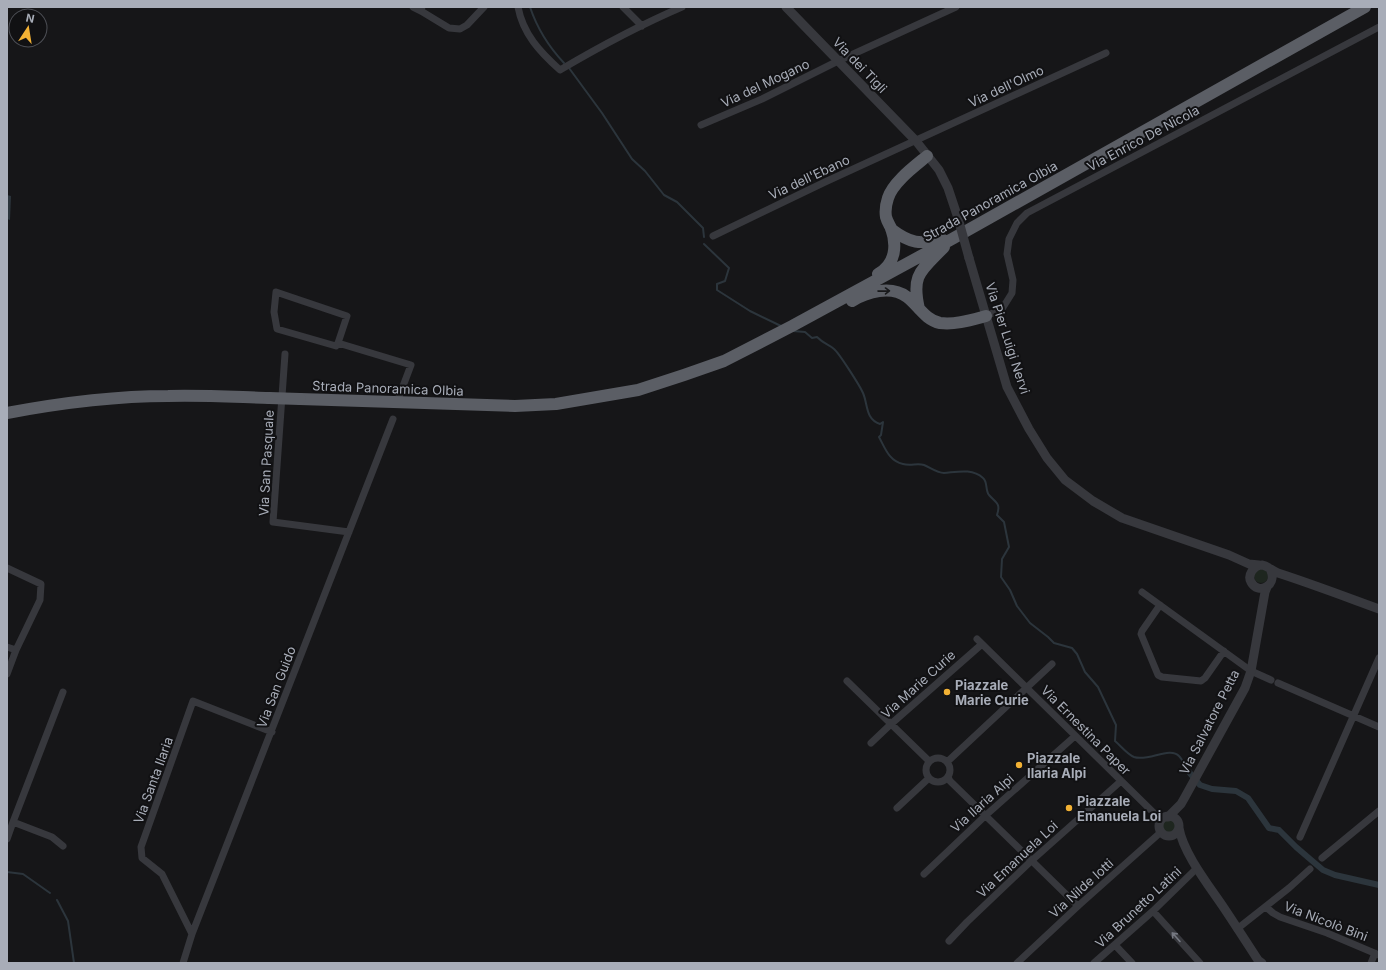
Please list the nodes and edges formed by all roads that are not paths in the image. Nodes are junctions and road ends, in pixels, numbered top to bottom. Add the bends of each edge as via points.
1 (413, 7) edge
2 (484, 7) edge
3 (518, 7) edge
4 (622, 7) edge
5 (682, 7) edge
6 (786, 7) edge
7 (956, 7) edge
8 (1365, 7) edge
9 (421, 9) edge
10 (642, 26) junction
11 (1379, 27) edge
12 (1106, 53) dead end
13 (838, 61) junction
14 (701, 125) dead end
15 (916, 141) junction
16 (928, 156) junction
17 (891, 229) junction
18 (713, 236) dead end
19 (952, 239) junction
20 (834, 303) junction
21 (919, 309) junction
22 (820, 311) junction
23 (986, 316) junction
24 (338, 343) junction
25 (285, 354) dead end
26 (397, 402) junction
27 (7, 413) edge
28 (393, 419) dead end
29 (349, 532) junction
30 (1229, 555) junction
31 (1259, 565) junction
32 (7, 568) edge
33 (1272, 574) junction
34 (1250, 575) junction
35 (1263, 588) junction
36 (1142, 592) dead end
37 (1160, 605) junction
38 (1379, 609) edge
39 (980, 641) joint
40 (7, 647) edge
41 (16, 650) junction
42 (1224, 652) junction
43 (1379, 658) edge
44 (1052, 664) dead end
45 (1251, 671) junction
46 (7, 674) edge
47 (847, 681) dead end
48 (1027, 688) junction
49 (63, 692) dead end
50 (1353, 716) junction
51 (891, 724) junction
52 (1379, 727) edge
53 (272, 732) junction
54 (1075, 736) junction
55 (871, 743) dead end
56 (929, 761) junction
57 (947, 762) junction
58 (948, 777) junction
59 (929, 778) junction
60 (1121, 781) junction
61 (1185, 797) junction
62 (897, 808) dead end
63 (1378, 812) edge
64 (985, 816) junction
65 (1164, 818) junction
66 (13, 822) junction
67 (1179, 826) junction
68 (1165, 834) junction
69 (1300, 837) dead end
70 (7, 839) edge
71 (1183, 844) junction
72 (62, 846) dead end
73 (1322, 858) dead end
74 (1032, 861) junction
75 (1197, 868) junction
76 (1310, 869) dead end
77 (924, 874) dead end
78 (1078, 906) junction
79 (1266, 907) junction
80 (1152, 911) junction
81 (1237, 929) junction
82 (192, 934) junction
83 (949, 941) dead end
84 (1115, 945) junction
85 (1377, 954) edge
86 (183, 963) edge
87 (1017, 963) edge
88 (1094, 963) edge
89 (1132, 963) edge
90 (1200, 963) edge
91 (1262, 963) edge
92 (1371, 963) edge

1 - 9 street
2 - 9 street via 460,29 449,28
3 - 10 street via 523,25 532,40 560,70
4 - 10 street
5 - 10 street
6 - 13 street, Via dei Tigli
7 - 13 street, Via del Mogano
8 - 19 highway, Strada Panoramica Olbia
11 - 23 street, Via Enrico De Nicola via 1027,213 1017,223 1009,239 1007,254 1013,280 1012,293 1002,309
12 - 15 street, Via dell'Olmo
13 - 14 street, Via del Mogano via 762,99
13 - 15 street, Via dei Tigli
15 - 16 street, Via Pier Luigi Nervi
15 - 18 street, Via dell'Ebano
16 - 17 highway via 895,185 888,197 886,218
16 - 23 street, Via Pier Luigi Nervi, bridge via 948,188
17 - 19 highway via 914,242
17 - 20 highway via 895,248 892,259 884,271 844,292
19 - 20 highway, Strada Panoramica Olbia
19 - 21 highway via 922,270 916,282 915,293
20 - 22 highway, Strada Panoramica Olbia
22 -> 21 highway via 833,312 858,297 877,291 894,291 907,297
21 - 23 highway via 929,318 943,323
22 - 26 highway, Strada Panoramica Olbia via 724,361 638,390 556,404 515,406
23 - 30 street, Via Pier Luigi Nervi via 1007,387 1047,458 1065,480 1122,518
24 - 24 street via 347,316 276,292 276,329 336,346
24 - 26 street via 411,365
25 - 29 street, Via San Pasquale via 273,522
26 - 27 highway, Strada Panoramica Olbia, bridge via 121,397
28 - 29 street, Via San Guido
29 - 53 street, Via San Guido
30 - 31 street, Via Pier Luigi Nervi via 1249,564
30 - 34 street, Via Pier Luigi Nervi
31 - 33 street via 1266,566
31 - 34 street
32 - 41 street via 41,584 40,600
33 - 35 street via 1270,585
33 - 38 street via 1299,579
34 - 35 street via 1251,582 1256,587
35 - 45 street, Via Salvatore Petta
36 - 37 street
37 - 42 street
37 - 42 street via 1141,634 1158,675 1201,681
39 - 48 street, Via Ernestina Paper
39 - 51 street, Via Marie Curie
40 - 41 street
41 - 46 street
42 - 45 street
43 - 50 street
44 - 48 street
45 - 50 street
45 - 61 street, Via Salvatore Petta via 1245,688
47 - 51 street
48 - 54 street, Via Ernestina Paper
48 - 57 street
49 - 66 street
50 - 52 street
50 - 69 street
51 - 55 street, Via Marie Curie
51 - 56 street
53 - 82 street, Via San Guido
53 - 82 street, Via Santa Ilaria via 193,701 141,847 142,858 162,874
54 - 60 street, Via Ernestina Paper
54 - 64 street, Via Ilaria Alpi
56 - 57 street via 942,758
56 - 59 street via 925,771
57 - 58 street via 950,771
58 - 59 street via 938,782
58 - 64 street
59 - 62 street
60 - 65 street, Via Ernestina Paper
60 - 74 street, Via Emanuela Loi
61 - 65 street, Via Salvatore Petta via 1181,804
61 - 67 street, Via Salvatore Petta
63 - 73 street
64 - 74 street
64 - 77 street, Via Ilaria Alpi
65 - 67 street via 1176,819
65 - 68 street via 1159,825
66 - 70 street
66 - 72 street via 52,837
67 - 68 street via 1176,834
67 - 71 street, Via Salvatore Petta
68 - 71 street, Via Salvatore Petta
68 - 78 street, Via Nilde Iotti
71 - 75 street, Via Salvatore Petta
74 - 78 street
74 - 83 street, Via Emanuela Loi
75 - 80 street, Via Brunetto Latini
75 - 81 street, Via Salvatore Petta
76 - 79 street
78 - 87 street, Via Nilde Iotti
79 - 81 street
79 - 85 street, Via Nicolò Bini via 1280,917 1327,932
80 - 84 street, Via Brunetto Latini
90 -> 80 street
81 - 91 street, Via Salvatore Petta
82 - 86 street, Via San Guido
84 - 88 street, Via Brunetto Latini
84 - 89 street
85 - 92 street

